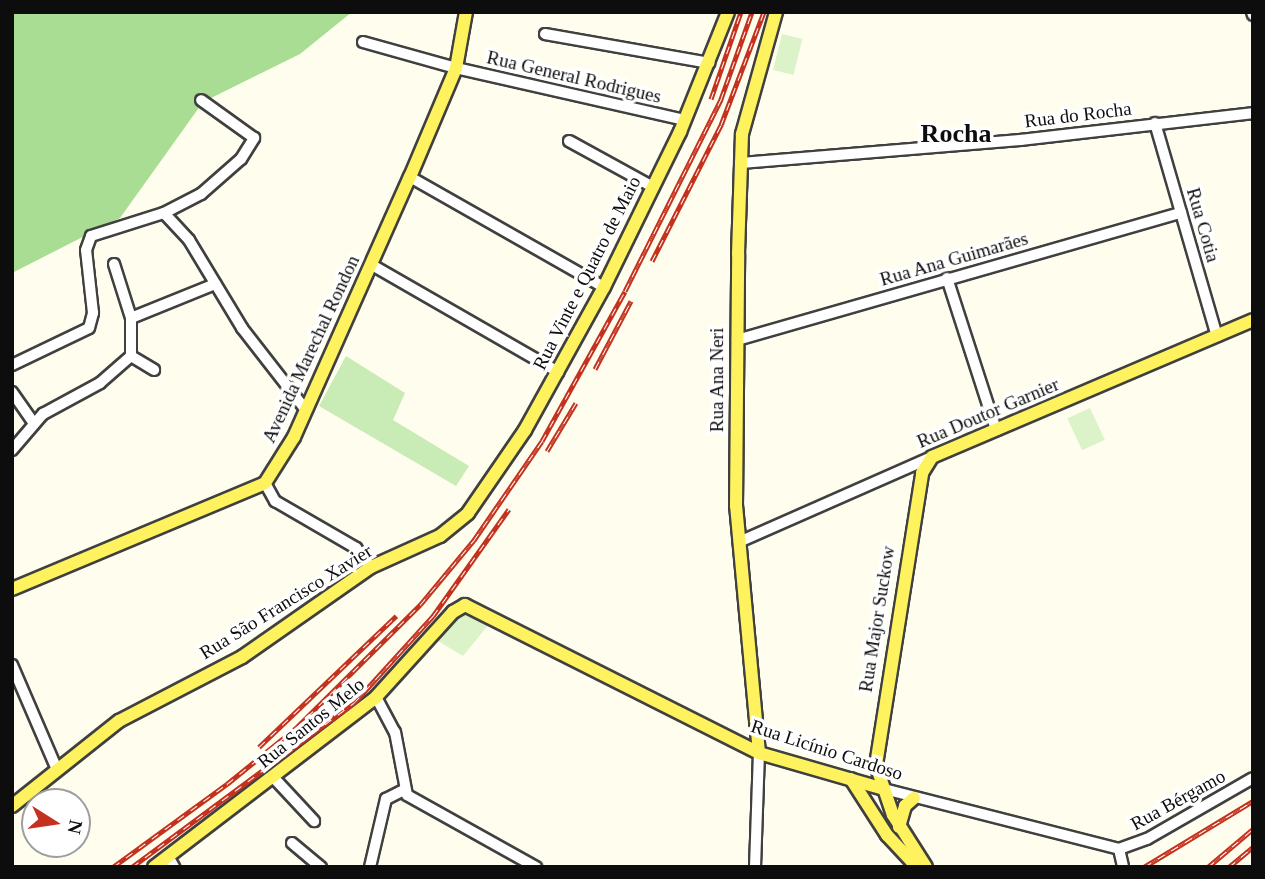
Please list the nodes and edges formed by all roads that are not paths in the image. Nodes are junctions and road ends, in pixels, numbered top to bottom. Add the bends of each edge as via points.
1 (466, 12) edge
2 (728, 12) edge
3 (776, 12) edge
4 (545, 34) dead end
5 (363, 42) dead end
6 (709, 63) junction
7 (456, 68) junction
8 (201, 100) dead end
9 (1253, 113) edge
10 (685, 120) junction
11 (1155, 123) junction
12 (569, 141) dead end
13 (740, 163) junction
14 (410, 177) junction
15 (653, 187) junction
16 (164, 213) junction
17 (1181, 213) junction
18 (114, 264) dead end
19 (372, 265) junction
20 (947, 278) junction
21 (215, 284) junction
22 (604, 287) junction
23 (131, 318) junction
24 (1253, 320) edge
25 (1217, 336) junction
26 (737, 340) junction
27 (131, 356) junction
28 (12, 365) edge
29 (153, 370) dead end
30 (558, 372) junction
31 (12, 392) edge
32 (306, 409) junction
33 (17, 413) edge
34 (33, 422) junction
35 (996, 430) junction
36 (12, 450) edge
37 (932, 457) junction
38 (265, 483) junction
39 (446, 532) joint
40 (739, 542) junction
41 (371, 567) junction
42 (12, 589) edge
43 (465, 605) joint
44 (12, 665) edge
45 (376, 697) junction
46 (759, 753) junction
47 (876, 765) junction
48 (56, 767) junction
49 (274, 778) junction
50 (1253, 778) edge
51 (851, 779) junction
52 (884, 789) junction
53 (404, 790) junction
54 (914, 798) junction
55 (12, 806) edge
56 (314, 821) dead end
57 (899, 827) junction
58 (292, 843) dead end
59 (1119, 849) junction
60 (171, 862) edge
61 (1122, 866) edge
62 (154, 867) edge
63 (321, 867) edge
64 (370, 867) edge
65 (536, 867) edge
66 (755, 867) edge
67 (917, 867) edge
68 (926, 867) edge

1 - 7 main road, Avenida Marechal Rondon
2 - 6 main road, Rua Vinte e Quatro de Maio
3 - 13 main road, Rua Ana Neri via 741,134
4 - 6 street
5 - 7 street, Rua General Rodrigues
6 - 10 main road, Rua Vinte e Quatro de Maio
7 - 10 street, Rua General Rodrigues
7 - 14 main road, Avenida Marechal Rondon
8 - 16 street via 254,140 217,182
9 - 11 street, Rua do Rocha
10 - 15 main road, Rua Vinte e Quatro de Maio
11 - 13 street, Rua do Rocha via 1021,140
11 - 17 street, Rua Cotia
12 - 15 street
13 - 26 main road, Rua Ana Neri
14 - 19 main road, Avenida Marechal Rondon
14 - 22 street
15 - 22 main road, Rua Vinte e Quatro de Maio
16 - 21 street via 189,240
16 - 28 street via 91,236 86,250 93,313 89,328
17 - 20 street, Rua Ana Guimarães
17 - 25 street, Rua Cotia
18 - 23 street
19 - 30 street
19 - 32 main road, Avenida Marechal Rondon
20 - 26 street, Rua Ana Guimarães
20 - 35 street
21 - 23 street
21 - 32 street
22 - 30 main road, Rua Vinte e Quatro de Maio
23 - 27 street
24 - 25 main road, Rua Doutor Garnier
25 - 35 main road, Rua Doutor Garnier
26 - 40 main road, Rua Ana Neri
27 - 29 street
27 - 34 street via 100,383
30 - 39 main road, Rua Vinte e Quatro de Maio via 486,489
31 - 33 street
32 - 38 main road, Avenida Marechal Rondon via 294,438
33 - 34 street
34 - 36 street
35 - 37 main road, Rua Doutor Garnier
37 - 40 street, Rua Doutor Garnier
37 - 47 main road, Rua Major Suckow via 918,490
38 - 41 street via 275,501 356,548
38 - 42 main road
39 - 41 main road, Rua São Francisco Xavier
40 - 46 main road, Rua Ana Neri
41 - 48 main road, Rua São Francisco Xavier via 242,657 129,715
43 - 45 main road, Rua Santos Melo via 453,612
43 - 46 main road, Rua Licínio Cardoso
44 - 48 street
45 - 49 main road, Rua Santos Melo
45 - 53 street via 395,732
46 - 51 main road, Rua Licínio Cardoso
46 - 66 street
47 - 51 main road
47 - 52 main road, Rua Major Suckow
48 - 55 main road, Rua São Francisco Xavier
49 - 56 street
49 - 60 main road, Rua Santos Melo
50 - 59 street, Rua Bérgamo via 1147,839
51 - 52 main road, Rua Licínio Cardoso
51 - 67 main road via 887,835
52 - 54 street, Rua Licínio Cardoso
52 - 57 main road, Rua Major Suckow
53 - 64 street via 385,802
53 - 65 street via 422,806
54 - 57 main road via 905,806
54 - 59 street, Rua Licínio Cardoso
57 - 68 main road, Rua Major Suckow
58 - 63 street
59 - 61 street
60 - 62 main road, Rua Santos Melo

